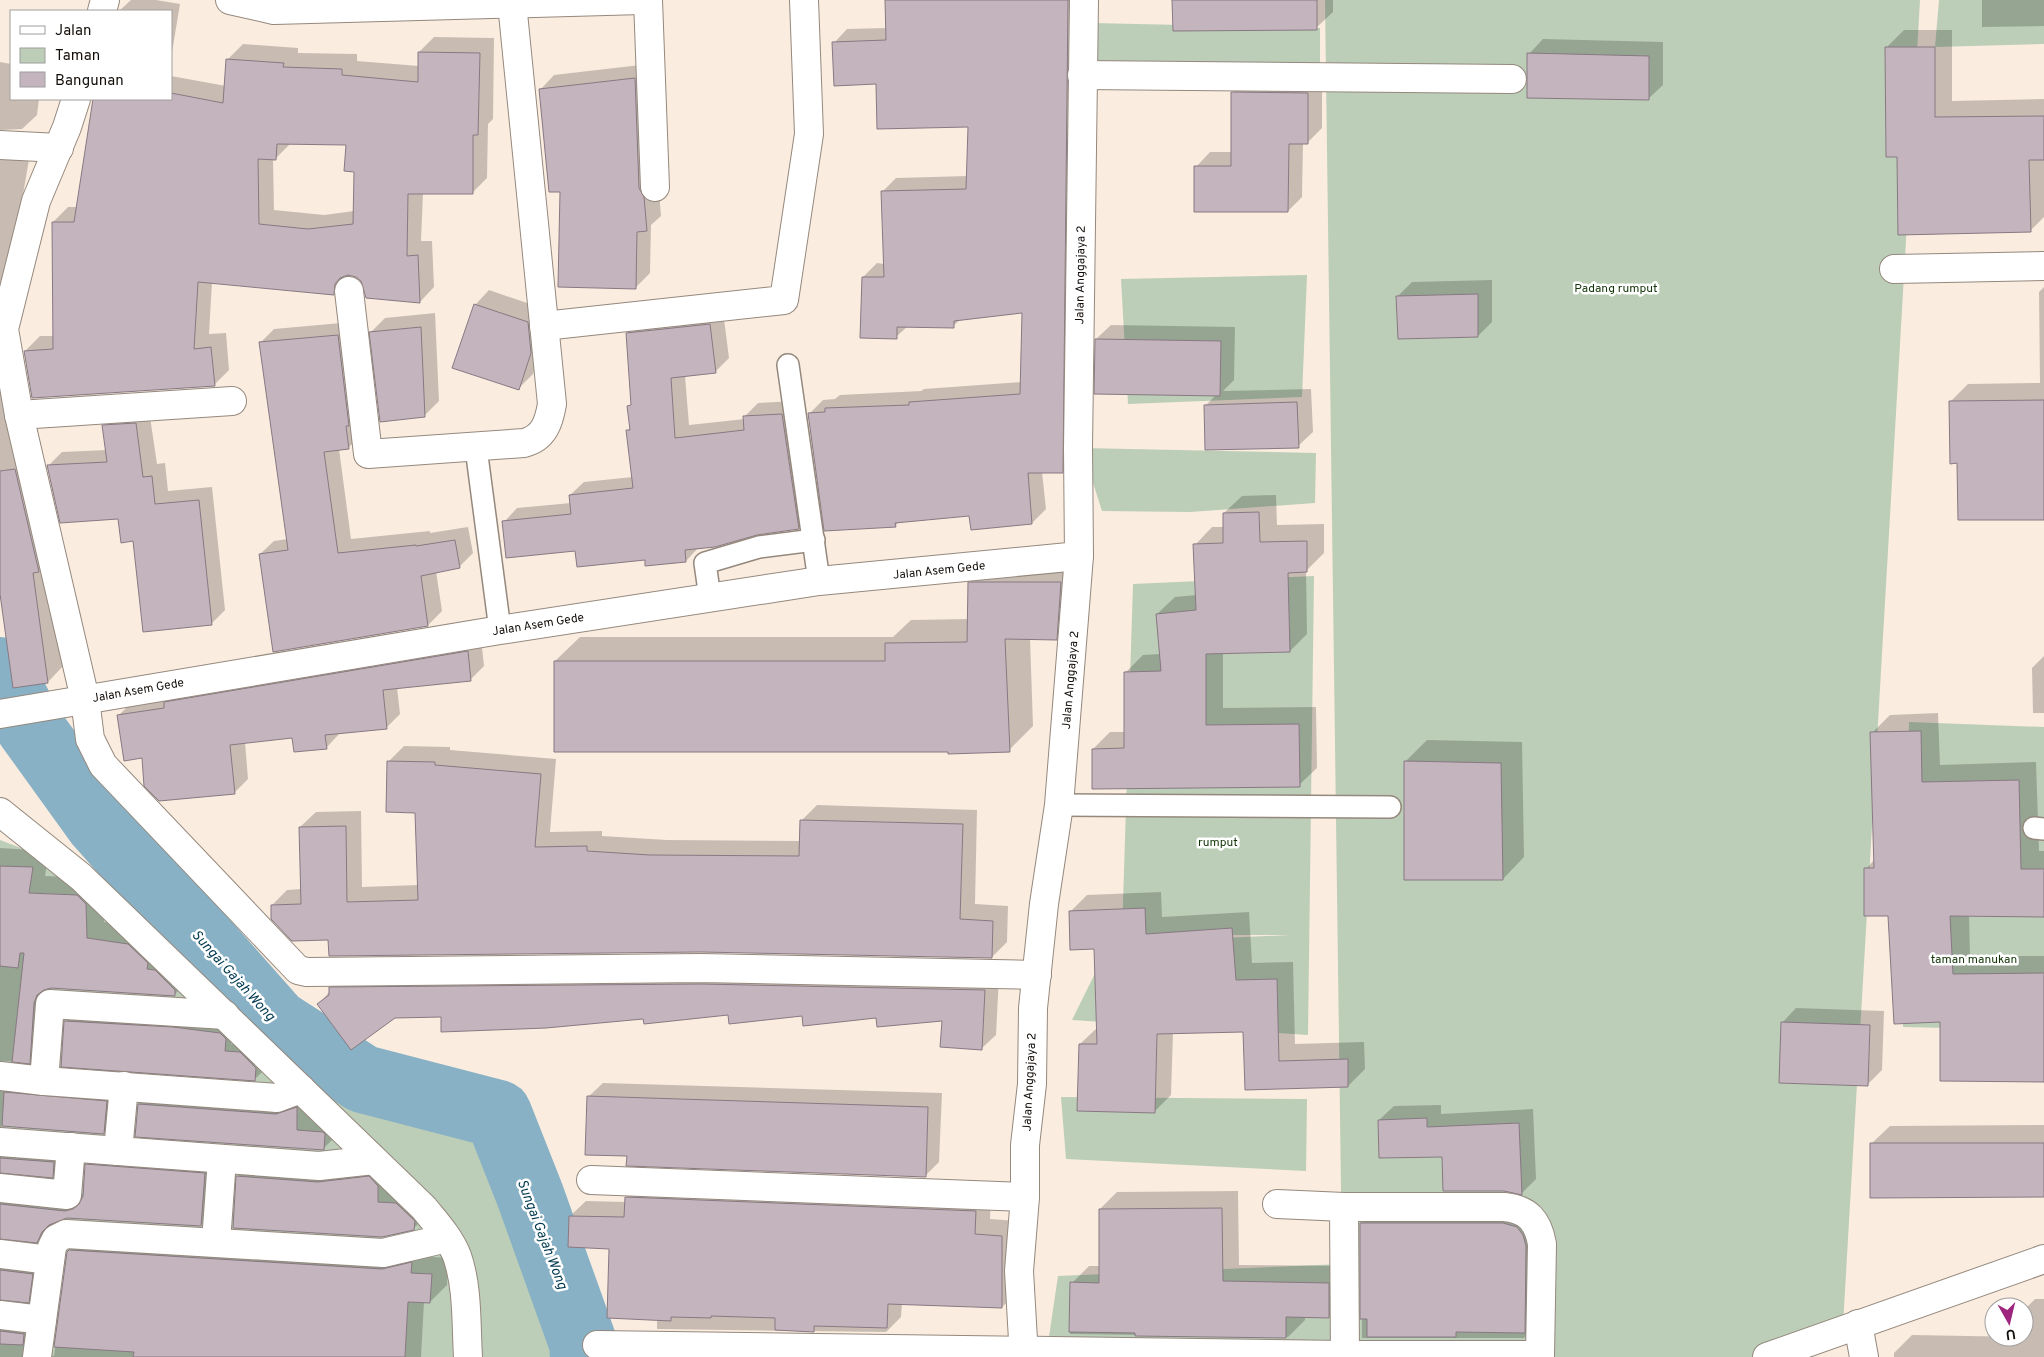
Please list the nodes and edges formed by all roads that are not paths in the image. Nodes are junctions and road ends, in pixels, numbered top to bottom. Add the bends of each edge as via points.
1 (230, 0) edge
2 (642, 0) edge
3 (648, 0) edge
4 (804, 0) edge
5 (1084, 0) edge
6 (512, 3) junction
7 (276, 5) edge
8 (1082, 75) junction
9 (1512, 79) dead end
10 (76, 100) edge
11 (0, 145) edge
12 (59, 148) junction
13 (655, 187) dead end
14 (2044, 266) edge
15 (1894, 269) dead end
16 (348, 291) dead end
17 (544, 326) junction
18 (2, 329) edge
19 (788, 365) dead end
20 (232, 401) dead end
21 (20, 415) junction
22 (476, 448) junction
23 (814, 540) junction
24 (1079, 556) junction
25 (819, 581) junction
26 (710, 598) junction
27 (500, 630) junction
28 (85, 699) junction
29 (0, 714) edge
30 (1059, 805) junction
31 (1390, 807) dead end
32 (0, 812) edge
33 (1037, 975) junction
34 (225, 1015) junction
35 (0, 1076) edge
36 (44, 1080) junction
37 (124, 1086) junction
38 (301, 1089) junction
39 (0, 1142) edge
40 (71, 1147) junction
41 (118, 1151) junction
42 (222, 1159) junction
43 (374, 1160) junction
44 (591, 1180) dead end
45 (0, 1188) edge
46 (67, 1195) junction
47 (1025, 1197) junction
48 (1277, 1204) dead end
49 (1344, 1207) junction
50 (447, 1238) junction
51 (216, 1242) junction
52 (56, 1248) junction
53 (0, 1254) edge
54 (2044, 1259) edge
55 (0, 1315) edge
56 (42, 1320) junction
57 (1858, 1324) junction
58 (597, 1345) dead end
59 (1024, 1354) edge
60 (1345, 1356) edge
61 (37, 1357) edge
62 (468, 1357) edge
63 (1767, 1357) edge
64 (1864, 1357) edge

1 - 7 street
2 - 6 street
3 - 13 street
4 - 17 street via 809,134 784,300
5 - 8 street, Jalan Anggajaya 2
6 - 7 street
6 - 17 street
8 - 9 street
8 - 24 street, Jalan Anggajaya 2
10 - 12 street
11 - 12 street
12 - 18 street via 36,201
14 - 15 street
16 - 22 street via 368,454
17 - 22 street via 552,404 546,427 538,437 524,444
18 - 21 street
19 - 23 lane
20 - 21 street
21 - 28 street
22 - 27 lane
23 - 25 lane
23 - 26 lane via 759,548 705,563
24 - 25 street, Jalan Asem Gede
24 - 30 street, Jalan Anggajaya 2
25 - 26 street, Jalan Asem Gede
26 - 27 street, Jalan Asem Gede
27 - 28 street, Jalan Asem Gede
28 - 29 street, Jalan Asem Gede
28 - 33 street via 90,739 103,765 298,970 701,968
30 - 31 lane
30 - 33 street, Jalan Anggajaya 2
32 - 34 street via 81,877
33 - 47 street, Jalan Anggajaya 2 via 1032,1084 1025,1145
34 - 36 street via 50,1004
34 - 38 street
35 - 36 street
36 - 37 street
37 - 38 street via 277,1098
37 - 41 street
38 - 43 street
39 - 40 street
40 - 41 street
40 - 46 street
41 - 42 street
42 - 43 street via 319,1166
42 - 51 street
43 - 50 street via 424,1208
44 - 47 street
45 - 46 street
46 - 52 street
47 - 59 street, Jalan Anggajaya 2 via 1019,1270
48 - 49 street
49 - 60 street
49 - 60 street via 1513,1208 1532,1217 1540,1230 1542,1244 1540,1355
50 - 51 street via 383,1253
50 - 62 street via 457,1257 463,1284
51 - 52 street via 75,1233
52 - 53 street
52 - 56 street
54 - 57 street
55 - 56 street
56 - 61 street
57 - 63 street
57 - 64 street
58 - 59 street
59 - 60 street

